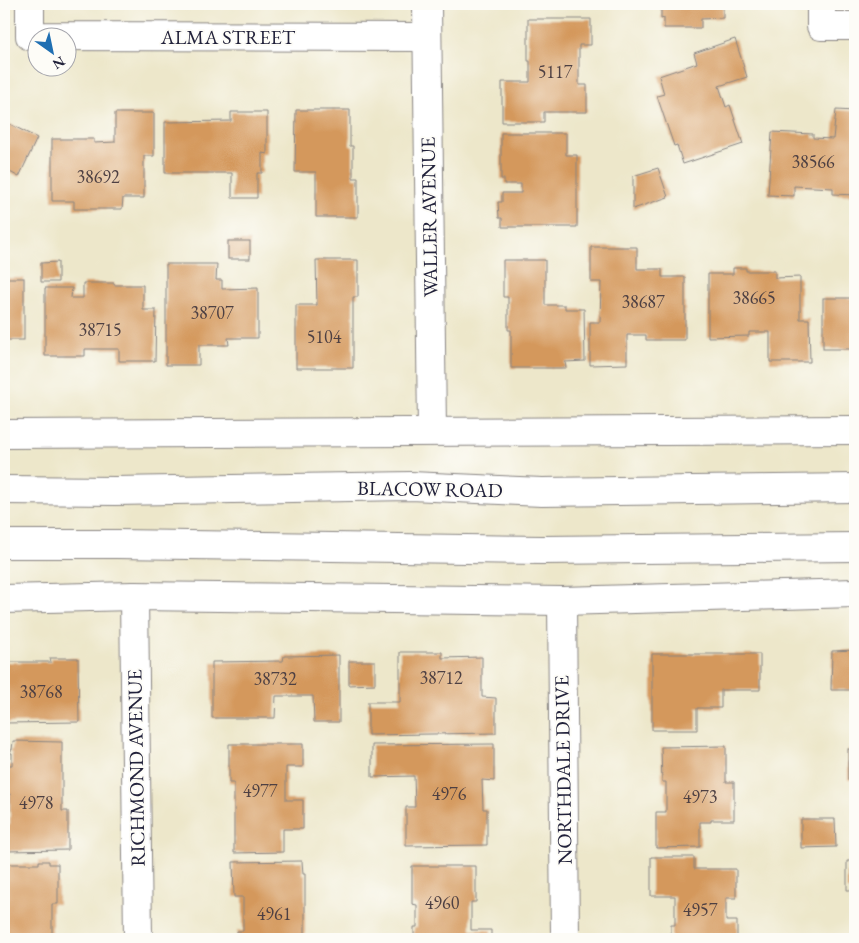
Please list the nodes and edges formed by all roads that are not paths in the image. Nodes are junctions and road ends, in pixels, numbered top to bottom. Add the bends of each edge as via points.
1 (30, 4) edge
2 (427, 4) edge
3 (821, 15) edge
4 (855, 26) edge
5 (427, 37) junction
6 (855, 430) edge
7 (432, 431) junction
8 (4, 434) edge
9 (855, 488) edge
10 (4, 490) edge
11 (4, 544) edge
12 (855, 546) edge
13 (855, 593) edge
14 (134, 596) junction
15 (4, 599) edge
16 (562, 601) junction
17 (138, 939) edge
18 (565, 939) edge

1 - 5 street, ALMA STREET via 30,36
2 - 5 street, WALLER AVENUE
3 - 4 street
5 - 7 street, WALLER AVENUE
6 - 7 street
7 - 8 street
9 - 10 street, BLACOW ROAD via 542,492 411,486
11 - 12 street via 542,550
13 - 16 street
14 - 15 street
14 - 16 street
14 - 17 street, RICHMOND AVENUE
16 - 18 street, NORTHDALE DRIVE

